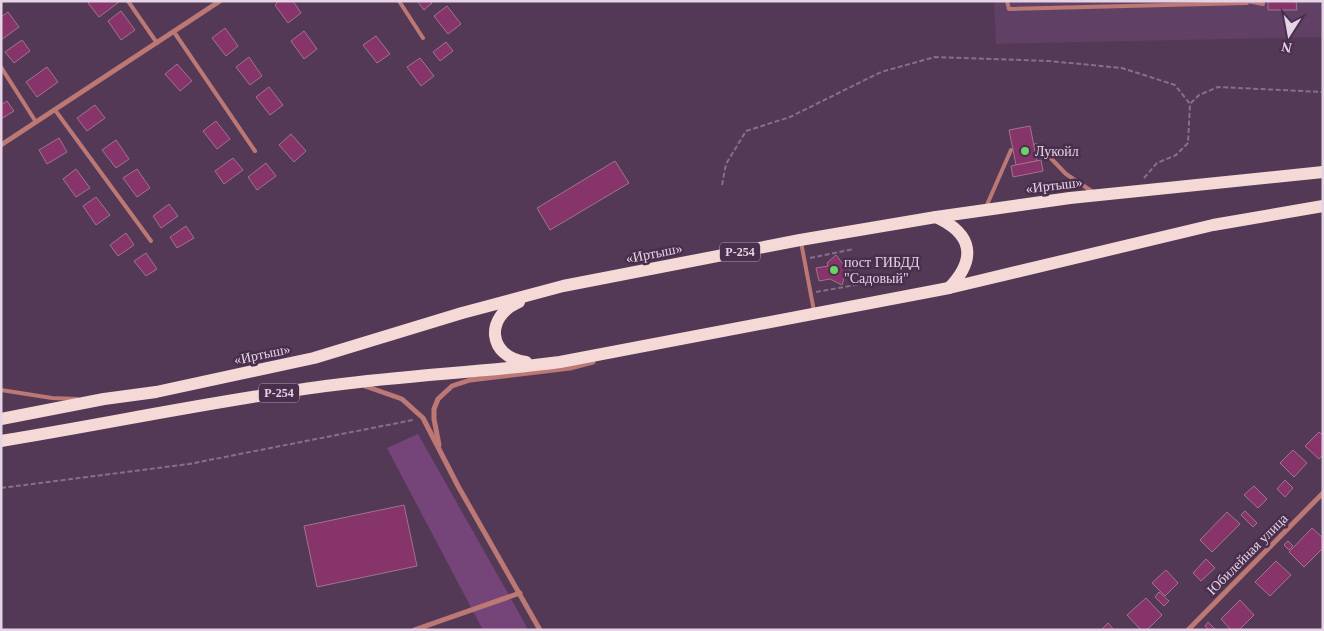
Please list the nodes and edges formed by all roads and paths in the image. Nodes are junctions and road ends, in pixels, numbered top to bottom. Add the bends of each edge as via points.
1 (128, 1) edge
2 (220, 1) edge
3 (398, 1) edge
4 (1006, 1) edge
5 (1263, 1) edge
6 (1247, 2) edge
7 (174, 32) junction
8 (423, 38) dead end
9 (157, 43) junction
10 (1, 67) edge
11 (1323, 92) edge
12 (1190, 104) junction
13 (55, 110) junction
14 (36, 122) junction
15 (1, 145) edge
16 (1036, 145) dead end
17 (1011, 150) dead end
18 (255, 151) dead end
19 (1323, 172) edge
20 (722, 185) dead end
21 (1141, 190) junction
22 (1098, 194) junction
23 (1323, 206) edge
24 (985, 210) junction
25 (936, 217) junction
26 (800, 240) junction
27 (151, 241) dead end
28 (854, 248) dead end
29 (804, 259) junction
30 (860, 284) dead end
31 (949, 288) junction
32 (544, 292) junction
33 (810, 292) junction
34 (815, 313) junction
35 (649, 346) junction
36 (560, 362) junction
37 (335, 385) junction
38 (1, 390) edge
39 (104, 400) junction
40 (422, 418) junction
41 (1, 420) edge
42 (1, 441) edge
43 (442, 455) junction
44 (1, 488) edge
45 (1323, 493) edge
46 (520, 593) junction
47 (414, 630) edge
48 (540, 630) edge
49 (1188, 630) edge

1 - 9 lane
2 - 7 street
3 - 8 lane
4 - 6 lane via 1009,9
5 - 6 lane via 1262,4
7 - 9 street
7 - 18 lane
9 - 13 street
10 - 14 lane
11 - 12 path via 1218,87
12 - 20 path via 1176,86 1122,68 1049,61 935,57 881,72 790,117 746,131 726,164
12 - 21 path via 1188,143 1176,154 1157,163 1144,178
13 - 14 street
13 - 27 lane
14 - 15 street
16 - 22 lane via 1066,174
17 - 24 lane
19 - 21 highway, «Иртыш» / Р-254
21 - 22 highway, «Иртыш» / Р-254
22 - 24 highway, «Иртыш» / Р-254
23 - 31 highway, Р-254 via 1214,225
24 - 25 highway, «Иртыш» / Р-254
25 - 26 highway, «Иртыш» / Р-254
25 - 31 highway via 953,225 967,249 966,266
26 - 29 lane
26 - 32 highway, «Иртыш» / Р-254
28 - 29 path
29 - 33 lane
30 - 33 path
31 - 34 highway, Р-254
32 - 36 highway via 503,312 496,322 496,341 506,357 515,361
32 - 39 highway, «Иртыш» / Р-254 via 314,358
33 - 34 lane
34 - 35 highway, Р-254
35 - 36 highway, Р-254
35 - 43 street via 570,368 470,380 452,386 438,399 434,409
36 - 37 highway, Р-254
37 - 40 street via 360,385 388,392 402,399
37 - 42 highway, Р-254
38 - 39 lane via 52,398
39 - 41 highway, «Иртыш» / Р-254
40 - 43 street
40 - 44 path via 189,464
43 - 46 street
45 - 49 street, Юбилейная улица
46 - 47 street
46 - 48 street

